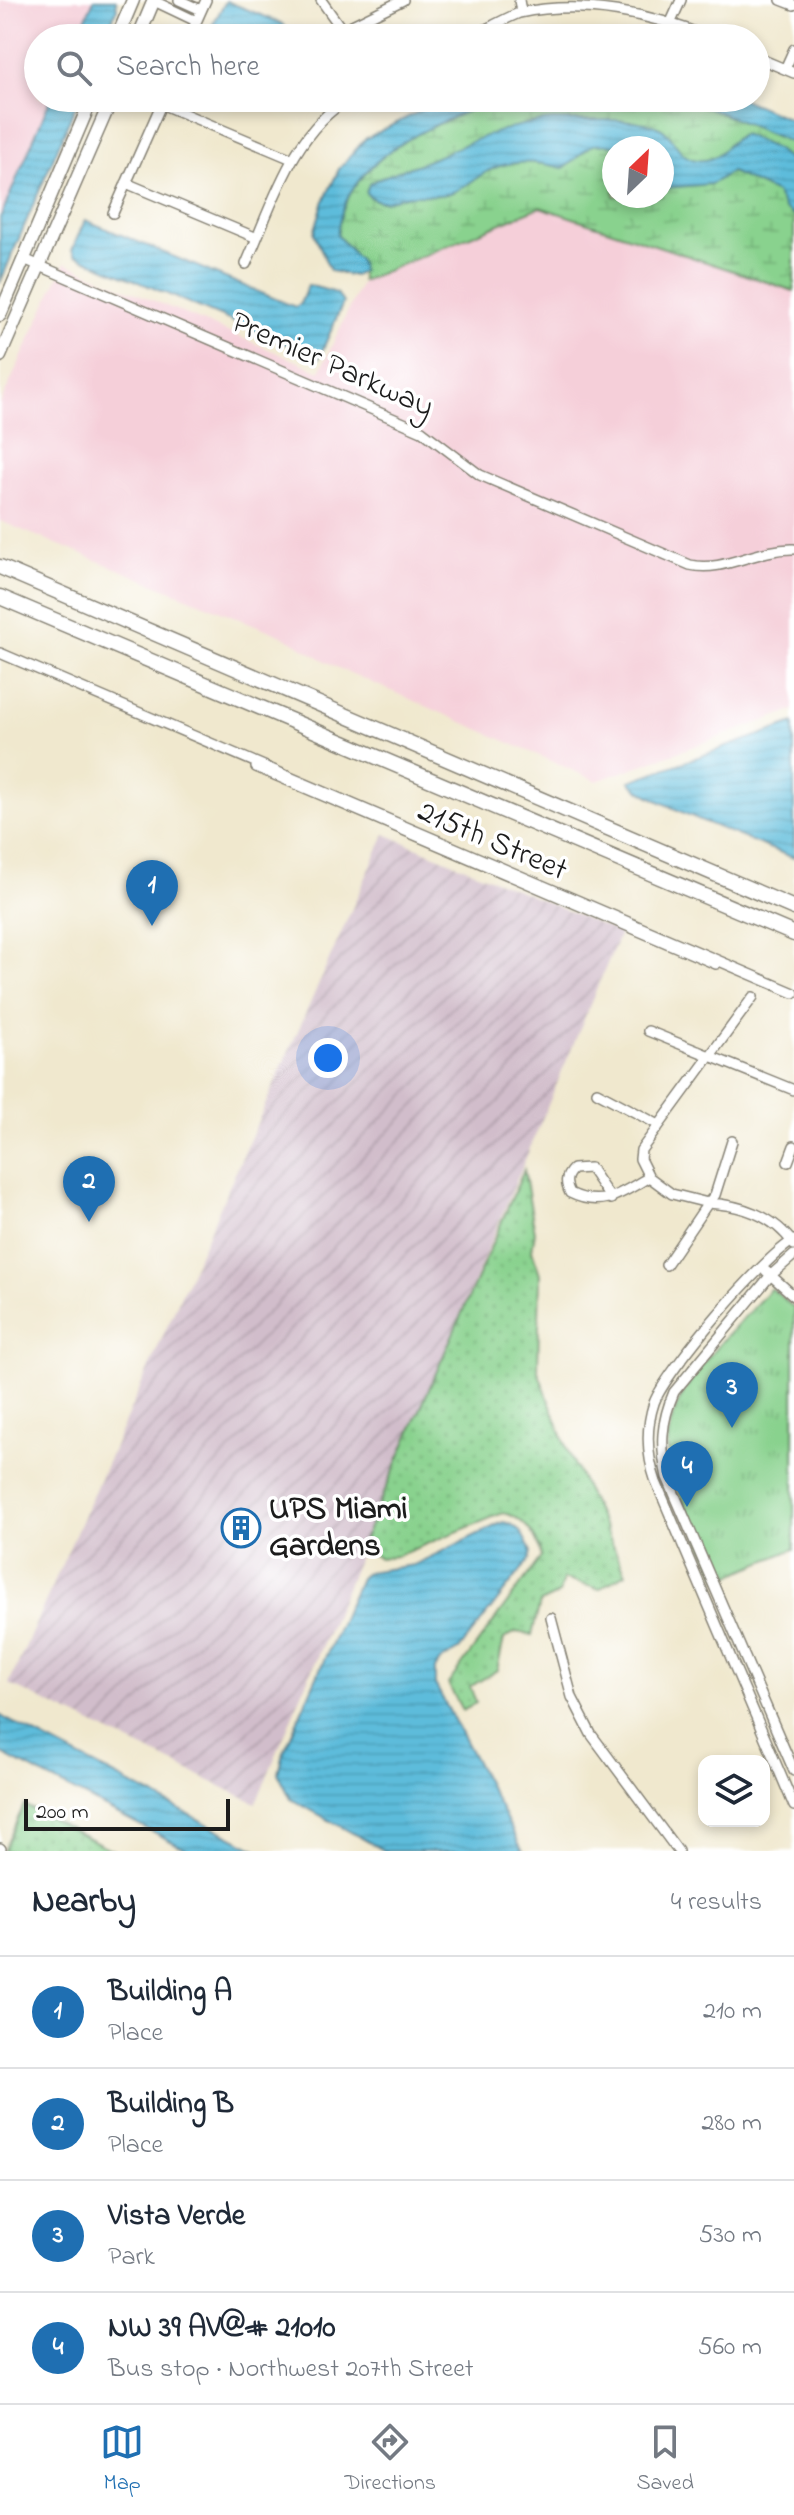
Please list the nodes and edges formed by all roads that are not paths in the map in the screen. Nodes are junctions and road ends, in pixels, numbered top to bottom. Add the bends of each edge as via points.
1 (133, 0) edge
2 (153, 0) edge
3 (179, 0) edge
4 (321, 0) edge
5 (403, 0) edge
6 (519, 0) edge
7 (681, 0) edge
8 (781, 0) edge
9 (204, 5) edge
10 (794, 5) edge
11 (521, 12) junction
12 (196, 21) junction
13 (671, 22) junction
14 (123, 24) edge
15 (144, 24) edge
16 (195, 24) edge
17 (339, 24) edge
18 (363, 24) edge
19 (497, 24) edge
20 (676, 24) edge
21 (794, 49) edge
22 (770, 63) edge
23 (790, 71) edge
24 (86, 112) edge
25 (106, 112) edge
26 (158, 112) edge
27 (187, 112) edge
28 (327, 112) edge
29 (292, 159) junction
30 (126, 183) junction
31 (113, 213) dead end
32 (257, 238) junction
33 (24, 259) junction
34 (246, 264) dead end
35 (39, 266) junction
36 (0, 315) edge
37 (0, 356) edge
38 (794, 549) edge
39 (0, 567) edge
40 (0, 597) edge
41 (0, 653) edge
42 (173, 727) junction
43 (794, 908) edge
44 (794, 934) edge
45 (753, 997) dead end
46 (648, 1031) dead end
47 (711, 1057) junction
48 (794, 1090) edge
49 (597, 1092) dead end
50 (657, 1124) junction
51 (732, 1141) dead end
52 (794, 1146) edge
53 (788, 1162) dead end
54 (649, 1177) junction
55 (611, 1199) junction
56 (708, 1203) junction
57 (793, 1242) edge
58 (794, 1255) edge
59 (666, 1265) dead end
60 (761, 1266) junction
61 (770, 1276) junction
62 (794, 1296) edge
63 (551, 1618) dead end
64 (794, 1771) edge
65 (794, 1806) edge
66 (678, 1851) edge

1 - 14 main road
2 - 12 street
2 - 15 main road
3 - 9 street
4 - 17 street
5 - 18 street
6 - 11 street
7 - 13 street
8 - 10 street
9 - 12 street
11 - 13 street via 576,1 650,13
11 - 19 street
12 - 16 street
13 - 20 street
21 - 23 street
22 - 23 street
24 - 33 main road
25 - 35 main road
26 - 30 street
27 - 29 street
28 - 29 street
29 - 32 street
30 - 31 street
30 - 32 street
32 - 34 street
33 - 35 street, Premier Parkway
33 - 36 main road
35 - 37 main road
35 - 38 street, Premier Parkway via 422,431 480,475 690,565 716,567 758,552
39 - 43 highway
40 - 44 highway
41 - 42 street, 215th Street
42 - 42 street, 215th Street via 524,884 794,993
45 - 47 street
46 - 47 street
47 - 48 street
47 - 50 street
49 - 50 street
50 - 54 street via 641,1150
51 - 56 street
52 - 53 street
54 - 55 street
54 - 56 street via 672,1194
55 - 55 street via 599,1202 570,1193 567,1175 590,1168
56 - 57 street via 739,1205 785,1231
56 - 59 street
57 - 60 street
58 - 61 street
60 - 61 street
60 - 65 street via 661,1388 648,1427 649,1462
61 - 62 street
61 - 64 street via 674,1392 661,1442 667,1477
63 - 66 street via 572,1697 591,1734

